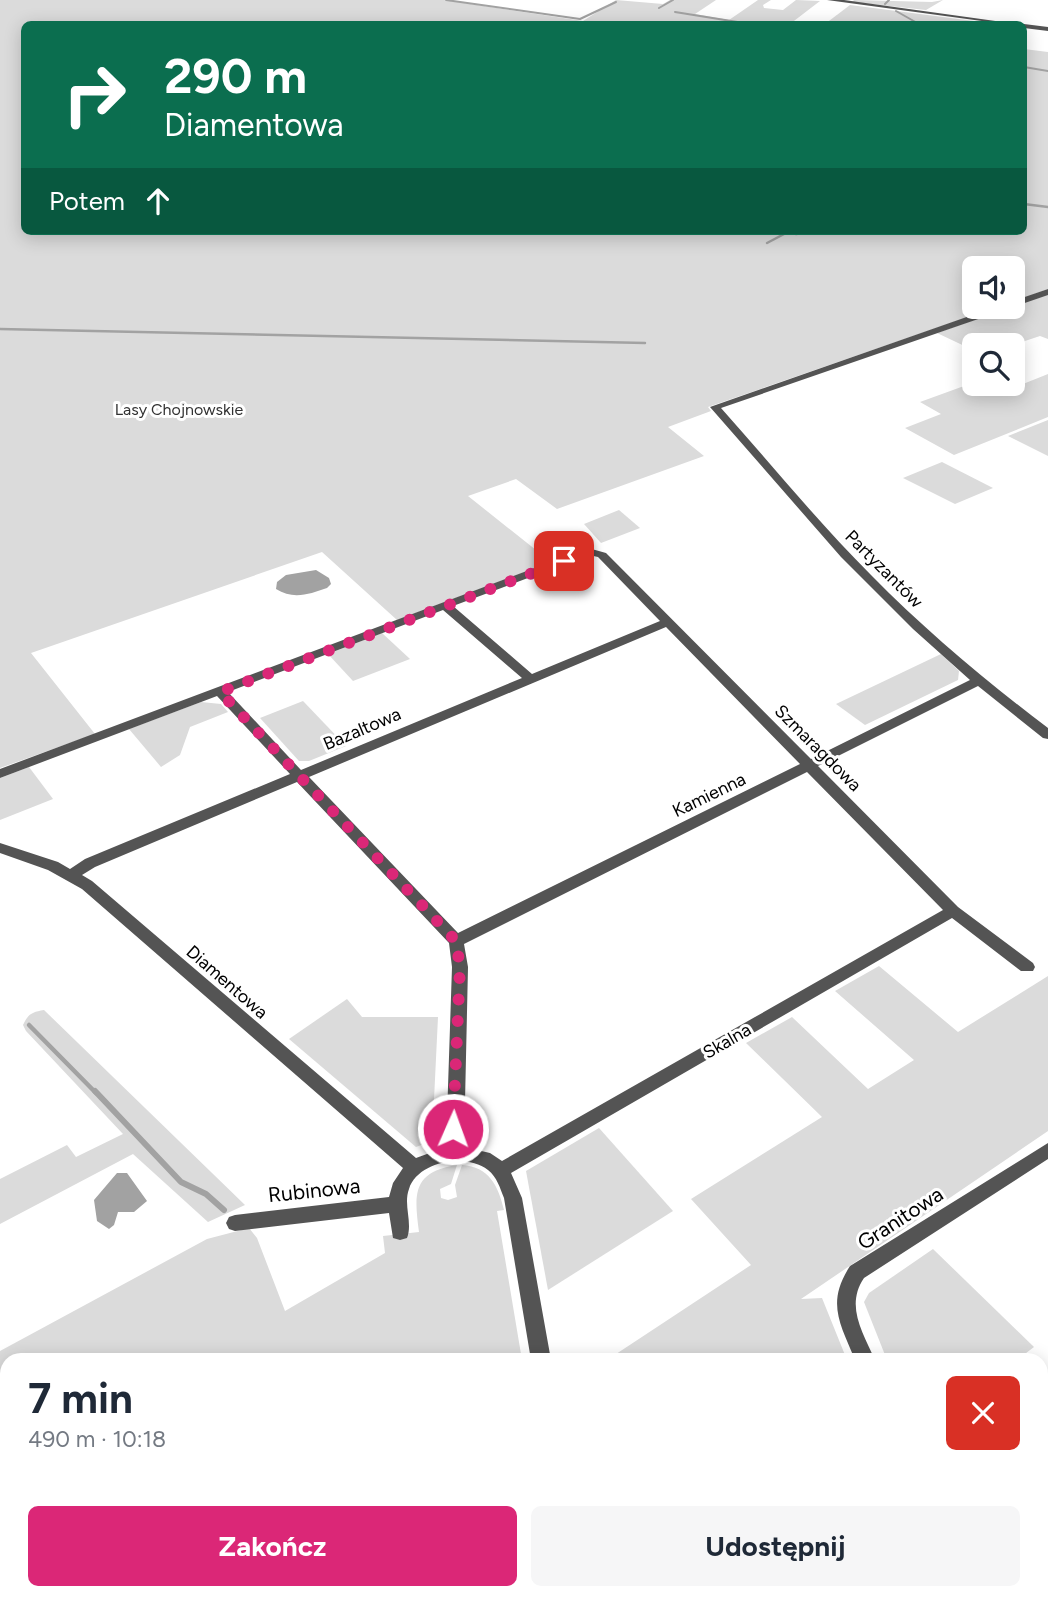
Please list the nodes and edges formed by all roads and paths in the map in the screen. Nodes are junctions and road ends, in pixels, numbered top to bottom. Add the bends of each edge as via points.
1 (830, 0) edge
2 (991, 21) edge
3 (1027, 26) edge
4 (1048, 29) edge
5 (1048, 292) edge
6 (1025, 300) edge
7 (969, 319) edge
8 (446, 606) junction
9 (668, 622) junction
10 (530, 679) junction
11 (978, 681) junction
12 (220, 692) junction
13 (1048, 735) edge
14 (809, 766) junction
15 (0, 774) edge
16 (300, 776) junction
17 (0, 848) edge
18 (73, 874) junction
19 (953, 911) junction
20 (456, 941) junction
21 (1027, 967) dead end
22 (1048, 1150) edge
23 (455, 1154) junction
24 (416, 1169) junction
25 (501, 1170) junction
26 (398, 1204) junction
27 (235, 1223) dead end
28 (400, 1233) dead end
29 (540, 1353) edge
30 (861, 1353) edge

1 - 2 street
3 - 4 street
5 - 6 street
7 - 11 street, Partyzantów via 715,407 885,597
8 - 9 street, Szmaragdowa via 588,551 602,555
8 - 10 street
8 - 12 street
9 - 10 street, Bazaltowa
9 - 14 street, Szmaragdowa
10 - 16 street, Bazaltowa
11 - 13 street, Partyzantów
11 - 14 street, Kamienna
12 - 15 street
12 - 16 street
14 - 19 street, Szmaragdowa
14 - 20 street, Kamienna
16 - 18 street, Bazaltowa
16 - 20 street
17 - 18 street, Diamentowa
18 - 24 street, Diamentowa
19 - 21 street, Szmaragdowa
19 - 25 street, Skalna
20 - 23 street via 460,967
22 - 30 street, Granitowa via 857,1272 844,1292 844,1305
23 - 24 street
23 - 25 street via 482,1158
24 - 26 street via 403,1181
25 - 29 street via 513,1198
26 - 27 street, Rubinowa
26 - 28 street

